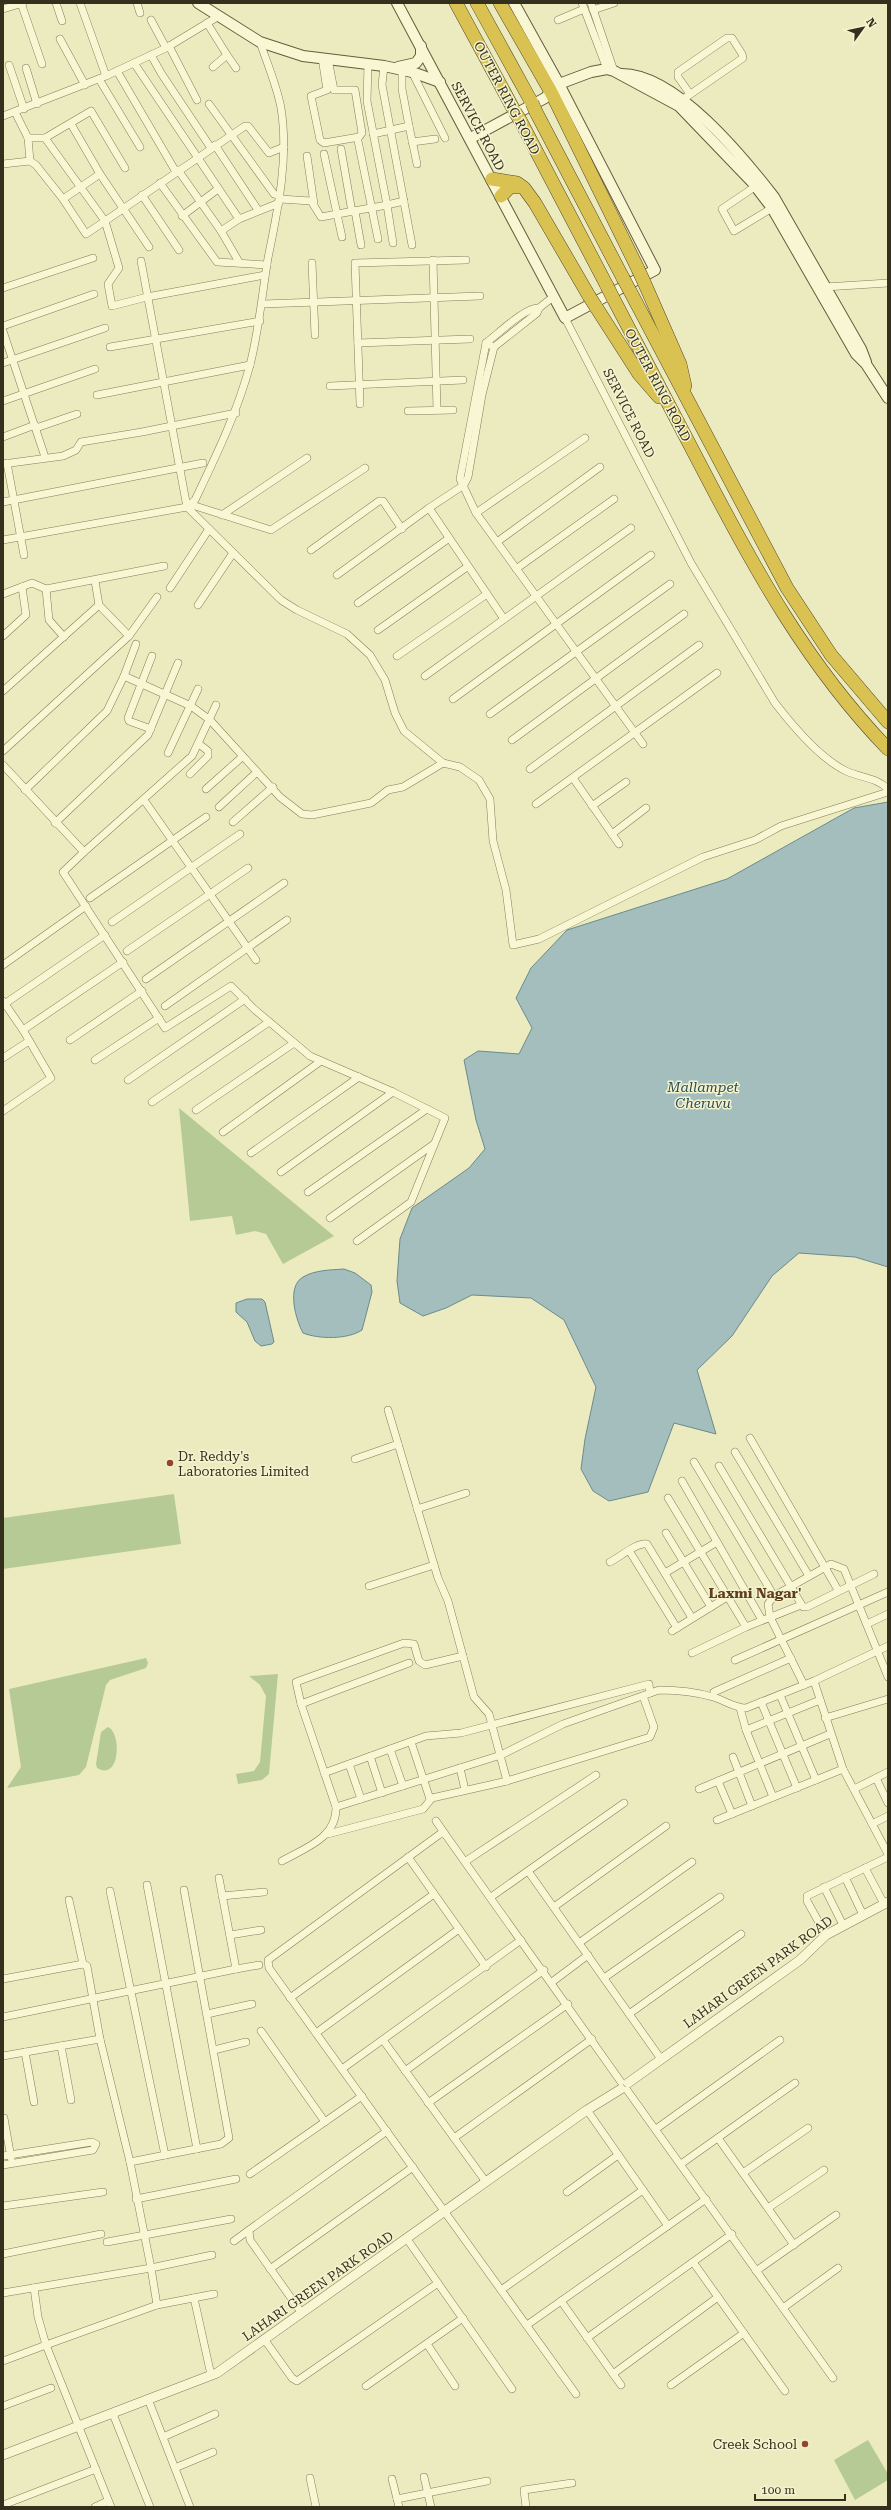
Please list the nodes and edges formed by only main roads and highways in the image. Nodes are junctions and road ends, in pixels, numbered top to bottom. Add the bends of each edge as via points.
1 (198, 3) edge
2 (398, 3) edge
3 (456, 3) edge
4 (477, 3) edge
5 (500, 3) edge
6 (514, 3) edge
7 (421, 46) junction
8 (388, 67) junction
9 (614, 72) junction
10 (440, 82) junction
11 (555, 88) junction
12 (471, 138) junction
13 (492, 179) junction
14 (524, 188) junction
15 (501, 196) junction
16 (866, 364) junction
17 (888, 398) edge
18 (689, 404) junction
19 (673, 414) junction
20 (888, 722) edge
21 (888, 748) edge

1 - 8 main road via 260,42 303,56
2 - 7 main road, SERVICE ROAD
3 - 19 highway, OUTER RING ROAD via 518,116
4 - 18 highway, OUTER RING ROAD, bridge
5 - 11 highway
6 - 11 main road
7 - 8 main road via 421,56 416,63
7 - 10 main road, SERVICE ROAD
8 - 10 main road
9 - 11 main road via 591,72
9 - 16 main road via 679,106 756,186 772,208 856,354
9 - 16 main road via 632,74 684,97 742,159 774,197 861,349
10 - 12 main road, SERVICE ROAD
11 - 12 main road via 545,98
11 - 15 main road, SERVICE ROAD via 655,270 565,318
11 - 18 highway, bridge via 680,364
12 - 13 main road, SERVICE ROAD
13 - 14 highway via 517,183
13 - 15 main road, SERVICE ROAD
14 - 15 highway via 510,187
14 - 19 highway via 639,374
16 - 17 main road
18 - 20 highway, OUTER RING ROAD via 761,542 801,611 847,676
19 - 21 highway, OUTER RING ROAD via 786,621 833,687

